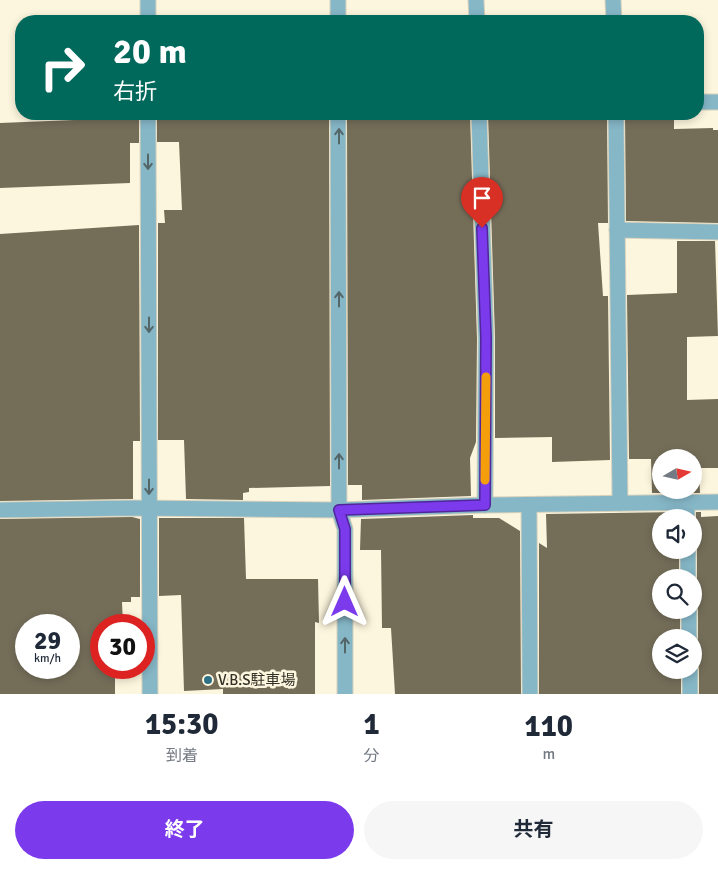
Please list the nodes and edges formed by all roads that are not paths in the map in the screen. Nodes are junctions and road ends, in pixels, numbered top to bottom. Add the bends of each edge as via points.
1 (148, 0) edge
2 (338, 0) edge
3 (476, 0) edge
4 (613, 0) edge
5 (148, 15) edge
6 (338, 15) edge
7 (477, 15) edge
8 (614, 15) edge
9 (704, 102) edge
10 (718, 102) edge
11 (148, 120) edge
12 (338, 120) edge
13 (479, 120) edge
14 (616, 120) edge
15 (617, 230) junction
16 (718, 232) edge
17 (718, 502) edge
18 (620, 503) junction
19 (529, 504) junction
20 (485, 505) junction
21 (149, 509) junction
22 (677, 509) edge
23 (691, 509) edge
24 (0, 510) edge
25 (339, 510) junction
26 (690, 679) edge
27 (150, 694) edge
28 (345, 694) edge
29 (530, 694) edge
30 (690, 694) edge

1 - 5 street
2 - 6 street
3 - 7 street
4 - 8 street
9 - 10 street
11 -> 21 street
25 -> 12 street
13 - 20 street via 486,338
14 - 15 street
15 - 16 street
15 - 18 street
17 - 23 street
18 - 19 street
18 - 22 street
19 - 20 street
19 - 29 street
20 - 25 street
21 - 24 street
21 - 25 street
21 - 27 street
28 -> 25 street via 345,529
26 - 30 street

